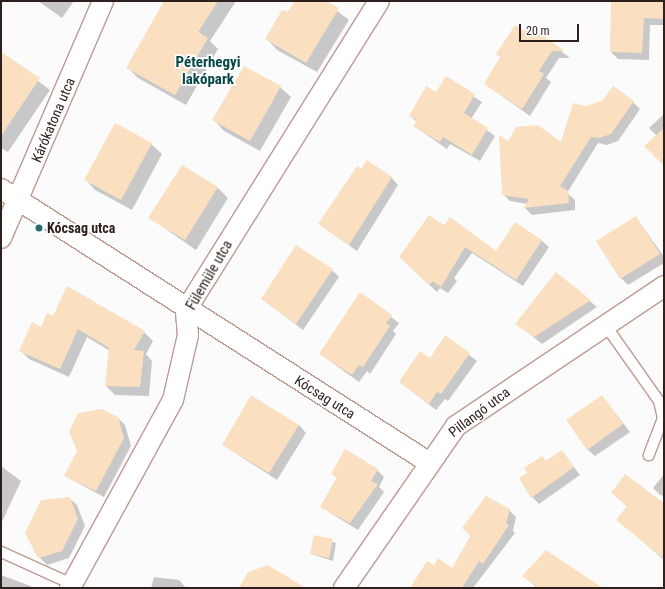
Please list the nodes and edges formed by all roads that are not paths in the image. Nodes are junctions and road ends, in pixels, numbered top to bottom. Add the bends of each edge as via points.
1 (103, 1) edge
2 (378, 1) edge
3 (1, 189) edge
4 (18, 204) junction
5 (1, 238) edge
6 (664, 286) edge
7 (186, 310) junction
8 (606, 326) junction
9 (649, 455) dead end
10 (428, 462) junction
11 (1, 552) edge
12 (71, 586) edge
13 (344, 588) edge

1 - 4 street, Kárókatona utca
2 - 7 street, Fülemüle utca
3 - 4 street, Kócsag utca
4 - 5 street, Kárókatona utca
4 - 7 street, Kócsag utca
6 - 8 street, Pillangó utca
7 - 10 street, Kócsag utca
7 - 12 street, Fülemüle utca via 188,335 173,400
8 - 9 lane via 659,401 663,418
8 - 10 street, Pillangó utca via 456,426
10 - 13 street, Pillangó utca
11 - 12 lane

